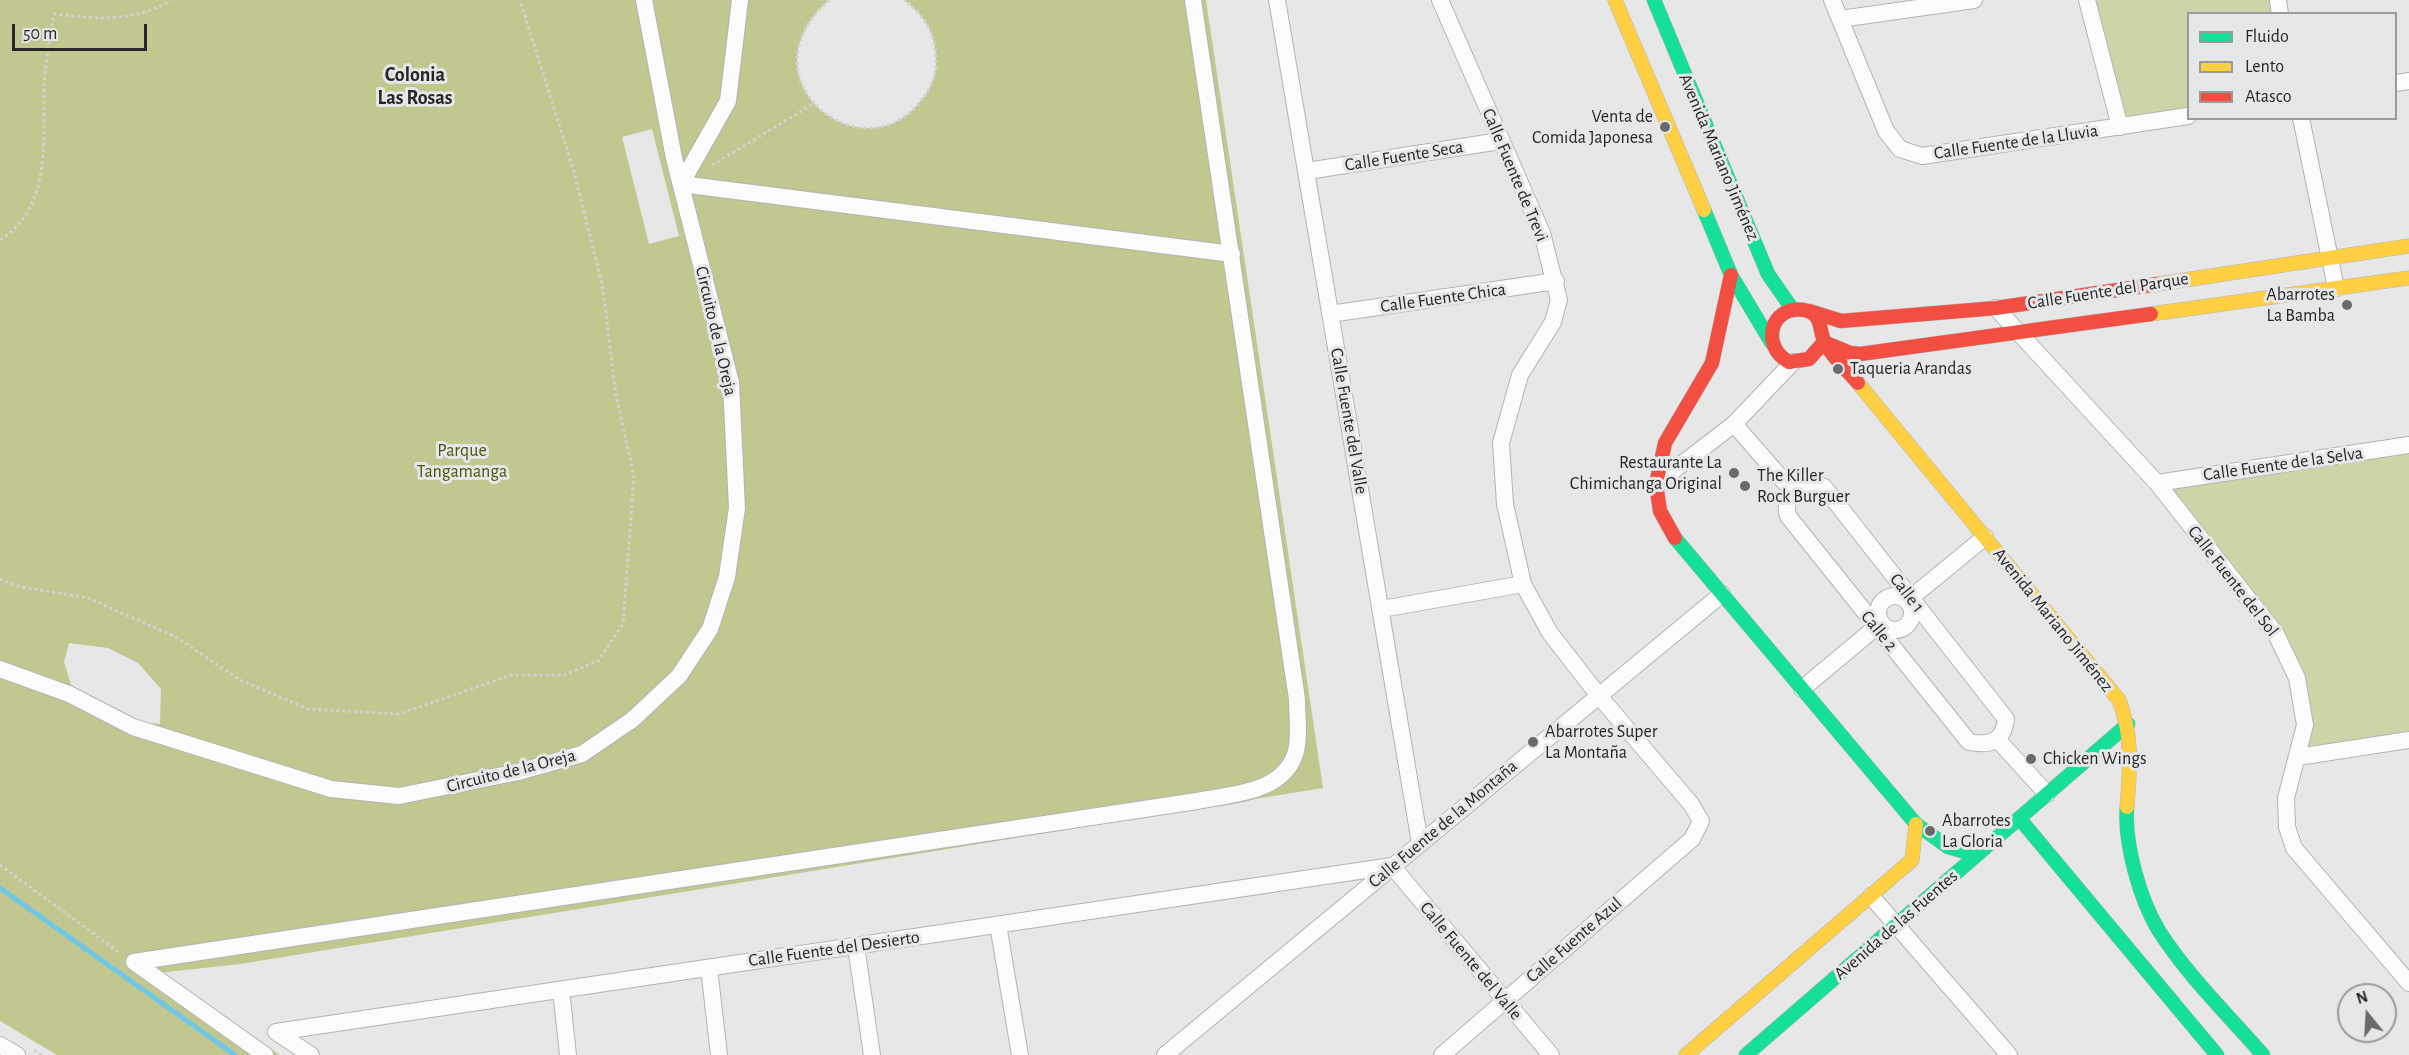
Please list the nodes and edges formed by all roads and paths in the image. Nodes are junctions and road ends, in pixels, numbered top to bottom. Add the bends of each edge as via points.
1 (171, 0) edge
2 (520, 0) edge
3 (644, 0) edge
4 (740, 0) edge
5 (829, 0) edge
6 (904, 0) edge
7 (1193, 0) edge
8 (1277, 0) edge
9 (1440, 0) edge
10 (1615, 0) edge
11 (1654, 0) edge
12 (1832, 0) edge
13 (1974, 0) edge
14 (2086, 0) edge
15 (1840, 19) junction
16 (813, 104) junction
17 (2187, 116) edge
18 (2301, 120) edge
19 (2120, 127) junction
20 (1500, 141) junction
21 (711, 165) dead end
22 (1307, 171) junction
23 (681, 184) junction
24 (0, 240) edge
25 (2409, 246) edge
26 (1232, 254) junction
27 (2329, 257) junction
28 (1731, 274) junction
29 (2409, 278) edge
30 (1556, 281) junction
31 (2336, 288) junction
32 (1996, 308) junction
33 (1792, 310) junction
34 (1807, 311) junction
35 (1329, 314) junction
36 (2021, 332) junction
37 (1771, 342) junction
38 (1824, 342) junction
39 (1871, 352) junction
40 (1793, 362) junction
41 (1868, 394) junction
42 (1734, 424) junction
43 (2409, 445) edge
44 (2157, 483) junction
45 (1656, 484) junction
46 (1794, 492) junction
47 (1985, 537) junction
48 (0, 579) edge
49 (1523, 584) junction
50 (1722, 594) junction
51 (1909, 600) junction
52 (1382, 609) junction
53 (1879, 625) junction
54 (0, 669) edge
55 (1802, 689) junction
56 (1599, 696) junction
57 (2128, 724) junction
58 (1997, 739) junction
59 (2409, 740) edge
60 (2298, 757) junction
61 (2047, 794) junction
62 (2019, 818) junction
63 (1701, 821) joint
64 (1916, 824) junction
65 (1420, 843) junction
66 (1977, 855) junction
67 (0, 865) edge
68 (1392, 866) junction
69 (1871, 896) junction
70 (998, 925) junction
71 (1897, 925) junction
72 (856, 946) junction
73 (134, 962) junction
74 (709, 968) junction
75 (2168, 970) junction
76 (2409, 983) edge
77 (561, 990) junction
78 (1504, 1001) junction
79 (0, 1045) edge
80 (2001, 1052) edge
81 (17, 1055) edge
82 (265, 1055) edge
83 (311, 1055) edge
84 (568, 1055) edge
85 (719, 1055) edge
86 (872, 1055) edge
87 (1020, 1055) edge
88 (1165, 1055) edge
89 (1442, 1055) edge
90 (1551, 1055) edge
91 (1686, 1055) edge
92 (1746, 1055) edge
93 (2217, 1055) edge
94 (2263, 1055) edge

1 - 24 path via 135,16 115,19 54,14 45,74 45,140 36,195 14,231
2 - 48 path via 574,172 603,288 616,396 634,476 623,624 598,661 564,675 511,675 399,714 308,709 240,681 176,637 88,598 17,586
3 - 23 street, Circuito de la Oreja
4 - 23 street via 728,101
5 - 16 path via 812,15 800,36 797,60 801,83
6 - 16 path via 918,10 930,28 936,50 935,72 927,93 914,110 895,122 873,128 851,127 830,118
7 - 26 street
8 - 22 street, Calle Fuente del Valle
9 - 20 street, Calle Fuente de Trevi
10 - 28 street, Avenida Mariano Jiménez
11 - 33 street, Avenida Mariano Jiménez via 1768,274
12 - 15 street, Calle Fuente de la Lluvia
13 - 15 street
14 - 19 street
15 - 19 street, Calle Fuente de la Lluvia via 1886,131 1900,149 1922,156
16 - 21 path
17 - 19 street, Calle Fuente de la Lluvia
18 - 27 street
20 - 22 street, Calle Fuente Seca
20 - 30 street, Calle Fuente de Trevi via 1542,233
22 - 35 street, Calle Fuente del Valle
23 - 26 street
23 - 54 street, Circuito de la Oreja via 731,383 737,508 727,577 710,629 679,676 632,720 582,754 518,772 399,796 331,789 141,729 69,694
25 - 27 street, Calle Fuente del Parque
26 - 73 street via 1297,699 1297,750 1286,773 1259,789 1197,801
27 - 31 street
27 - 32 street, Calle Fuente del Parque
28 - 37 street, Avenida Mariano Jiménez
28 - 45 street via 1712,363 1665,443
29 - 31 street, Calle Fuente del Parque
30 - 35 street, Calle Fuente Chica
30 - 49 street, Calle Fuente de Trevi via 1559,300 1553,322 1520,375 1501,443 1505,504
31 - 36 street, Calle Fuente del Parque
32 - 34 street, Calle Fuente del Parque via 1841,321
32 - 36 street, Calle Fuente del Sol
33 - 34 street
33 - 37 street via 1773,325
34 - 38 street, Avenida Mariano Jiménez via 1823,326
35 - 52 street, Calle Fuente del Valle
36 - 39 street, Calle Fuente del Parque
36 - 44 street, Calle Fuente del Sol
37 - 40 street, Avenida Mariano Jiménez via 1779,355
38 - 39 street, Calle Fuente del Parque via 1850,353
38 - 40 street via 1816,356 1802,363
38 - 41 street, Avenida Mariano Jiménez
39 - 41 street via 1858,360 1856,370
40 - 42 street
41 - 47 street, Avenida Mariano Jiménez
42 - 45 street
42 - 46 street
43 - 44 street, Calle Fuente de la Selva
44 - 60 street, Calle Fuente del Sol via 2276,634 2297,678 2305,725
45 - 50 street via 1660,511 1674,538
46 - 51 street, Calle 1 via 1805,486 1824,487
46 - 53 street, Calle 2 via 1786,510 1788,516
47 - 51 street, Avenida Mariano Jiménez
47 - 57 street, Avenida Mariano Jiménez via 2119,700
49 - 52 street
49 - 56 street, Calle Fuente de Trevi via 1550,633
50 - 55 street
50 - 56 street, Calle Fuente de la Montaña
51 - 53 street via 1897,596 1882,602
51 - 53 street via 1912,611 1906,626 1895,630
51 - 58 street, Calle 1 via 2006,718 2004,731
52 - 65 street, Calle Fuente del Valle
53 - 55 street
53 - 58 street, Calle 2 via 1969,742 1985,745
55 - 64 street
56 - 63 street, Calle Fuente de Trevi
56 - 65 street, Calle Fuente de la Montaña
57 - 61 street, Avenida de las Fuentes
57 - 75 street, Avenida Mariano Jiménez via 2131,754 2125,828
58 - 61 street
59 - 60 street
60 - 76 street, Calle Fuente del Sol via 2286,798 2287,827 2294,848
61 - 62 street, Avenida de las Fuentes
62 - 66 street, Avenida de las Fuentes
62 - 75 street, Avenida Mariano Jiménez
63 - 78 street, Calle Fuente Azul via 1692,839
64 - 66 street via 1948,847
64 - 69 street via 1912,860
65 - 68 street, Calle Fuente de la Montaña
66 - 71 street, Avenida de las Fuentes
67 - 73 path
68 - 70 street, Calle Fuente del Desierto
68 - 78 street, Calle Fuente del Valle
68 - 88 street, Calle Fuente de la Montaña
69 - 71 street
69 - 91 street
70 - 72 street, Calle Fuente del Desierto
70 - 87 street
71 - 80 street
71 - 92 street, Avenida de las Fuentes
72 - 74 street, Calle Fuente del Desierto
72 - 86 street
73 - 82 street
74 - 77 street, Calle Fuente del Desierto
74 - 85 street
75 - 93 street, Avenida Mariano Jiménez
75 - 94 street, Avenida Mariano Jiménez
77 - 83 street, Calle Fuente del Desierto via 276,1032
77 - 84 street
78 - 89 street, Calle Fuente Azul
78 - 90 street, Calle Fuente del Valle
79 - 81 street

